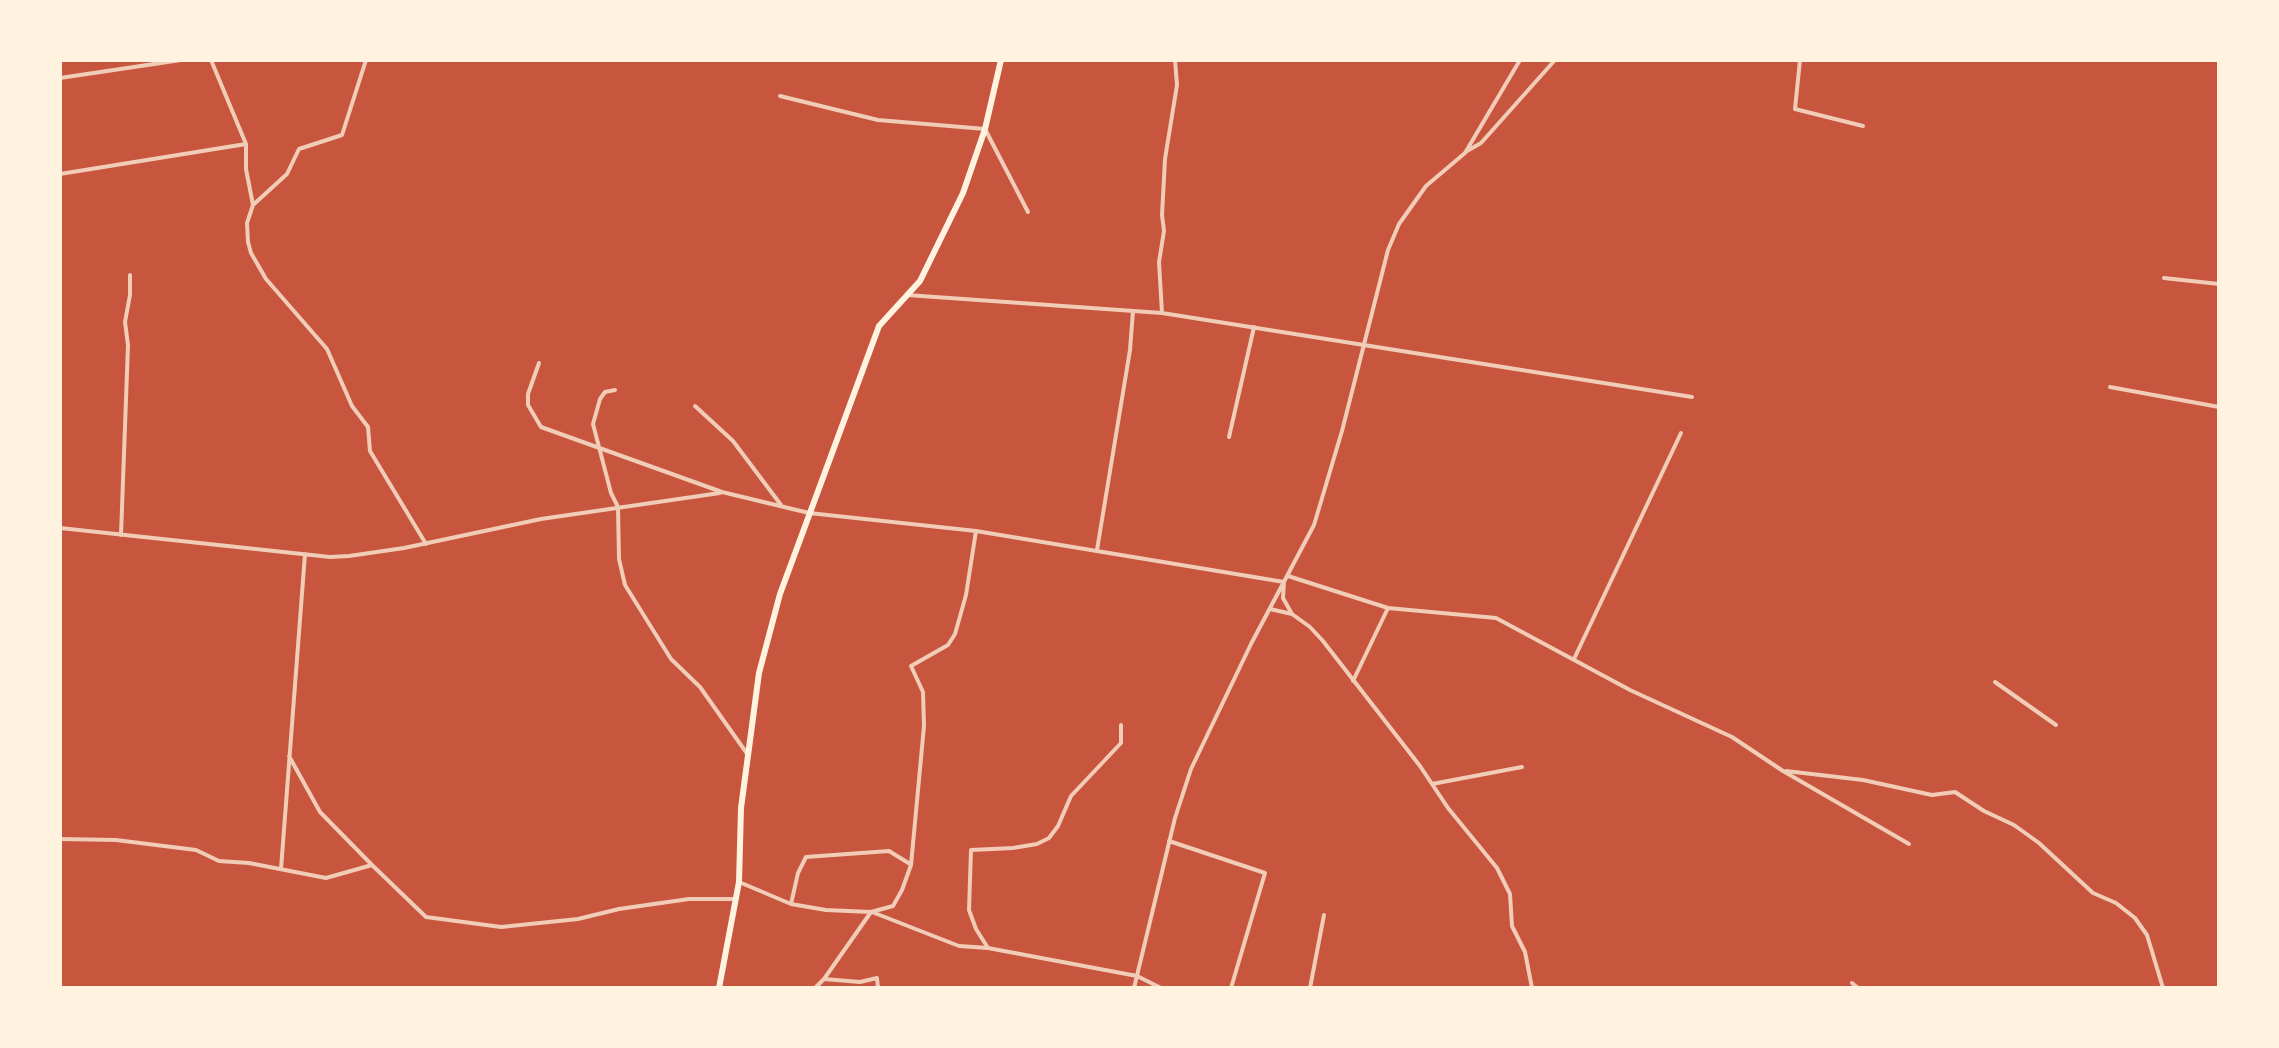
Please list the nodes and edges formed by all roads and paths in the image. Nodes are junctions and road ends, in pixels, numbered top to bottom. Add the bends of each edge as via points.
1 (181, 60) edge
2 (211, 60) edge
3 (366, 60) edge
4 (1001, 60) edge
5 (1175, 60) edge
6 (1520, 60) edge
7 (1555, 60) edge
8 (1800, 60) edge
9 (60, 78) edge
10 (780, 96) dead end
11 (1863, 126) dead end
12 (985, 129) junction
13 (246, 144) junction
14 (1465, 153) junction
15 (60, 174) edge
16 (253, 205) junction
17 (1028, 212) dead end
18 (130, 275) dead end
19 (2164, 278) dead end
20 (2219, 284) edge
21 (907, 295) junction
22 (1133, 311) junction
23 (1162, 313) junction
24 (1254, 327) junction
25 (1362, 344) junction
26 (539, 363) dead end
27 (2110, 387) dead end
28 (615, 390) dead end
29 (1692, 397) dead end
30 (695, 406) dead end
31 (2219, 407) edge
32 (1681, 433) dead end
33 (1229, 437) dead end
34 (599, 447) junction
35 (722, 492) junction
36 (618, 507) junction
37 (782, 507) junction
38 (809, 513) junction
39 (60, 528) edge
40 (976, 531) junction
41 (121, 535) junction
42 (426, 544) junction
43 (1097, 550) junction
44 (305, 554) junction
45 (1288, 576) junction
46 (1284, 582) junction
47 (1388, 608) junction
48 (1270, 609) junction
49 (1292, 614) junction
50 (1574, 659) junction
51 (1353, 681) junction
52 (1995, 682) dead end
53 (1121, 725) dead end
54 (2056, 725) dead end
55 (288, 755) junction
56 (749, 757) junction
57 (1522, 767) dead end
58 (1783, 771) junction
59 (1432, 784) junction
60 (60, 839) edge
61 (1169, 841) junction
62 (1909, 844) dead end
63 (372, 865) junction
64 (911, 865) junction
65 (281, 869) junction
66 (739, 882) junction
67 (736, 899) junction
68 (791, 904) junction
69 (871, 912) junction
70 (1324, 915) dead end
71 (988, 948) junction
72 (1137, 976) junction
73 (824, 979) junction
74 (1852, 983) dead end
75 (719, 988) edge
76 (815, 988) edge
77 (878, 988) edge
78 (1134, 988) edge
79 (1161, 988) edge
80 (1231, 988) edge
81 (1310, 988) edge
82 (1532, 988) edge
83 (1858, 988) edge
84 (2163, 988) edge

1 - 9 street
2 - 13 street
3 - 16 street via 342,135 299,149 287,174
4 - 12 main road
5 - 23 street via 1159,262
6 - 14 street
7 - 14 street via 1481,143
8 - 11 street via 1795,109
10 - 12 street via 878,120
12 - 17 street
12 - 21 main road via 963,193 920,281
13 - 15 street
13 - 16 street
14 - 25 street via 1426,186 1399,224
16 - 42 street via 247,223 251,253 266,279 327,349 352,406 368,427 370,451
18 - 41 street
19 - 20 street
21 - 22 street
21 - 38 main road via 879,326
22 - 23 street
22 - 43 street
23 - 24 street
24 - 25 street
24 - 33 street
25 - 29 street
25 - 45 street via 1314,525
26 - 34 street via 528,394 536,421 547,430
27 - 31 street
28 - 34 street via 603,394 594,414
30 - 37 street via 733,441
32 - 50 street
34 - 35 street
34 - 36 street
35 - 36 street
35 - 37 street
36 - 42 street
36 - 56 street via 619,559 628,592 671,659 700,687
37 - 38 street
38 - 40 street
38 - 56 main road via 764,647
39 - 41 street
40 - 43 street
40 - 64 street via 953,638 911,666 923,692 924,726
41 - 44 street
42 - 44 street via 349,556
43 - 46 street
44 - 55 street
45 - 46 street
45 - 47 street
46 - 48 street
46 - 49 street via 1283,598
47 - 50 street via 1496,618
47 - 51 street
48 - 49 street
48 - 61 street via 1191,769
49 - 51 street via 1316,634
50 - 58 street via 1732,737
51 - 59 street
52 - 54 street
53 - 71 street via 1121,743 1071,796 1049,838 1013,848 971,850 969,910
55 - 63 street via 320,812
55 - 65 street
56 - 66 main road
57 - 59 street
58 - 62 street
58 - 84 street via 1932,795 1955,792 2014,825 2093,893 2135,918 2147,935
59 - 82 street via 1504,879
60 - 65 street via 196,850 219,861
61 - 72 street
61 - 80 street via 1265,873
63 - 65 street via 326,878
63 - 67 street via 426,917 501,927 689,899
64 - 68 street via 889,851 806,857
64 - 69 street via 893,906
66 - 67 main road
66 - 68 street
67 - 75 main road
68 - 69 street
69 - 71 street via 959,946
69 - 73 street
70 - 81 street
71 - 72 street
72 - 78 street
72 - 79 street
73 - 76 street
73 - 77 street via 877,978
74 - 83 street

